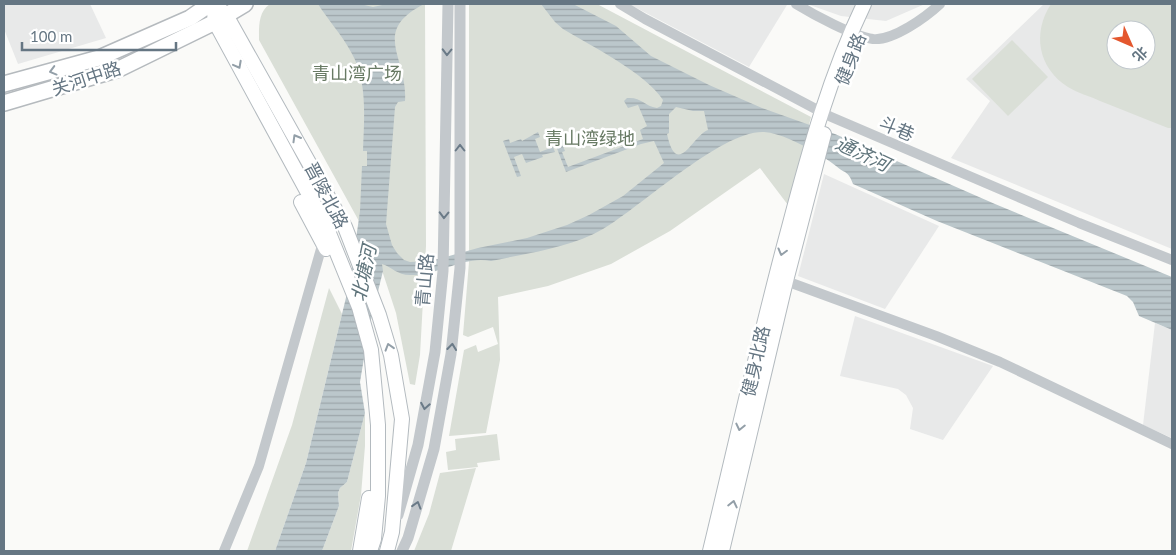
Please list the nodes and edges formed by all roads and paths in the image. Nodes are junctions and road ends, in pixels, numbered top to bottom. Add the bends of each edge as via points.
1 (213, 4) edge
2 (245, 4) edge
3 (448, 4) edge
4 (460, 4) edge
5 (620, 4) edge
6 (796, 4) edge
7 (864, 4) edge
8 (873, 4) edge
9 (940, 4) edge
10 (221, 19) junction
11 (855, 33) junction
12 (248, 83) junction
13 (4, 84) edge
14 (4, 103) edge
15 (825, 114) junction
16 (808, 174) junction
17 (323, 242) junction
18 (1172, 260) edge
19 (343, 278) junction
20 (786, 281) junction
21 (1172, 444) edge
22 (392, 532) junction
23 (224, 551) edge
24 (360, 551) edge
25 (370, 551) edge
26 (385, 551) edge
27 (402, 551) edge
28 (710, 551) edge
29 (722, 551) edge

1 - 10 main road, 晋陵北路
1 -> 13 main road, 关河中路 via 190,18 99,58
2 - 10 main road, 关河中路
3 -> 22 street, 青山路 via 444,253 435,352 418,445
27 -> 4 street, 青山路 via 434,449 451,354 460,268
5 - 15 street, 斗巷
6 - 11 street
7 - 11 main road, 健身路
8 - 11 main road, 健身路
9 - 11 street via 901,32 875,39
10 -> 12 main road, 晋陵北路
10 - 14 main road, 关河中路 via 119,70
22 -> 10 main road, 晋陵北路 via 402,419 391,355 378,315 345,227
11 - 15 main road, 健身路
12 - 17 main road via 256,117
12 - 19 main road, 晋陵北路 via 326,226
15 - 16 main road, 健身路
15 - 18 street, 斗巷
16 - 20 main road, 健身北路
16 -> 28 main road, 健身北路 via 776,276
17 - 19 main road
17 - 23 street via 259,466
19 - 24 main road via 365,369 372,428 368,504
19 - 25 main road, 晋陵北路 via 359,307 371,350 378,425 378,496
20 - 21 street via 1000,362
29 -> 20 main road, 健身北路
22 - 26 main road, 晋陵北路

